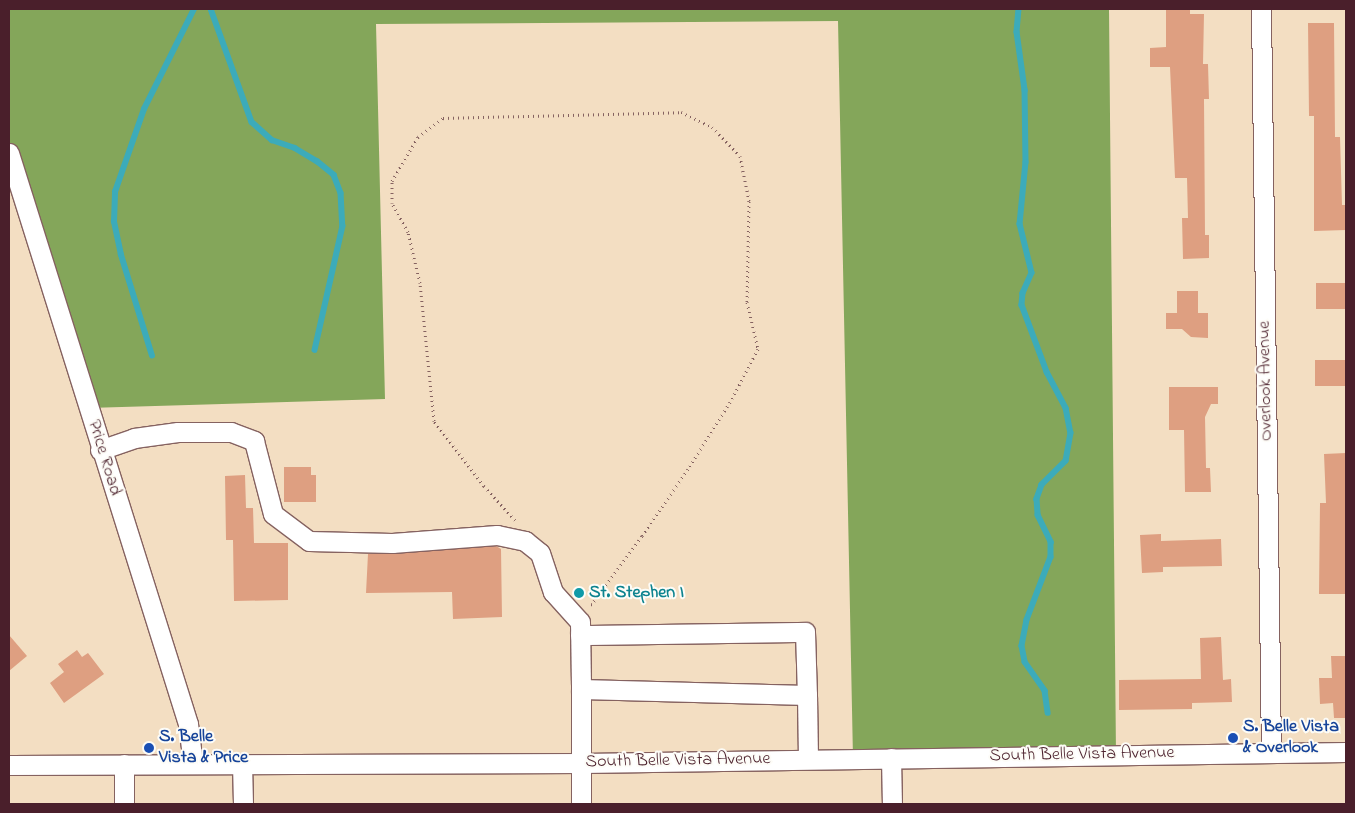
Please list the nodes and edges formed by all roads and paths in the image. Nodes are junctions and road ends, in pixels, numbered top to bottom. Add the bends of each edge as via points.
1 (1261, 9) edge
2 (9, 153) edge
3 (100, 450) junction
4 (525, 541) junction
5 (568, 610) junction
6 (580, 635) junction
7 (581, 689) junction
8 (807, 695) junction
9 (1271, 752) junction
10 (1346, 752) edge
11 (808, 758) junction
12 (891, 758) junction
13 (242, 763) junction
14 (582, 763) junction
15 (124, 764) junction
16 (193, 764) junction
17 (9, 765) edge
18 (124, 804) edge
19 (243, 804) edge
20 (581, 804) edge
21 (892, 804) edge

1 - 9 street, Overlook Avenue
2 - 3 street, Price Road
3 - 4 street via 134,438 178,432 231,432 254,441 273,514 309,541 392,543 496,535
3 - 16 street, Price Road via 188,724
4 - 5 street via 540,553 553,592
4 - 5 path via 521,528 434,421 420,282 408,232 392,203 392,181 418,137 443,118 681,112 712,127 740,156 749,202 747,302 758,349 730,402 642,536 592,604
5 - 6 street via 580,622
6 - 7 street
6 - 8 street via 805,632
7 - 8 street
7 - 14 street
8 - 11 street
9 - 10 street, South Belle Vista Avenue
9 - 12 street, South Belle Vista Avenue
11 - 12 street, South Belle Vista Avenue
11 - 14 street, South Belle Vista Avenue
12 - 21 street
13 - 14 street, South Belle Vista Avenue
13 - 16 street, South Belle Vista Avenue
13 - 19 street
14 - 20 street
15 - 16 street, South Belle Vista Avenue
15 - 17 street, South Belle Vista Avenue
15 - 18 street

